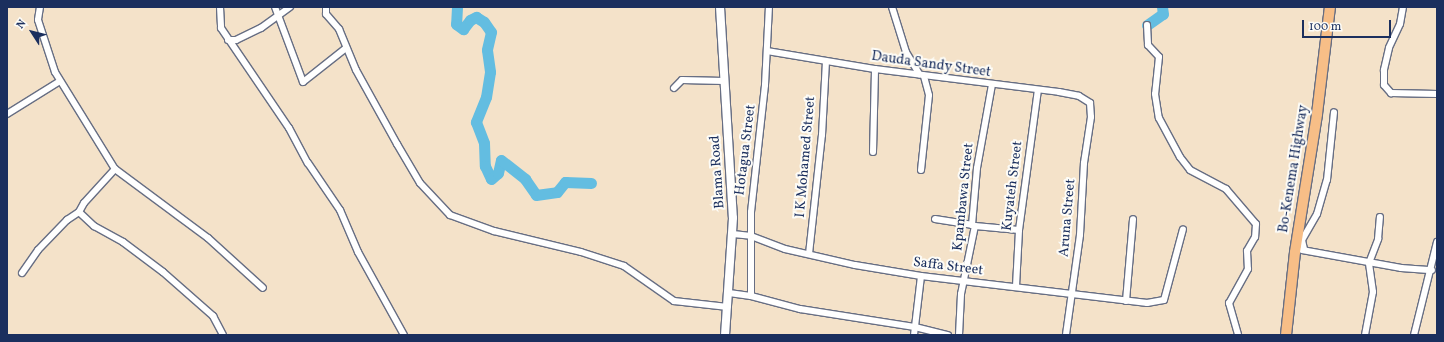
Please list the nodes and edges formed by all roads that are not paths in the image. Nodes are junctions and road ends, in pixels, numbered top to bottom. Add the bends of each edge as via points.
1 (40, 7) edge
2 (220, 7) edge
3 (275, 7) edge
4 (290, 7) edge
5 (326, 7) edge
6 (720, 7) edge
7 (769, 7) edge
8 (892, 7) edge
9 (1330, 7) edge
10 (1403, 7) edge
11 (278, 15) junction
12 (1147, 24) dead end
13 (228, 40) junction
14 (346, 48) junction
15 (767, 51) junction
16 (826, 62) junction
17 (875, 69) junction
18 (922, 75) junction
19 (60, 81) junction
20 (724, 81) junction
21 (992, 85) junction
22 (674, 88) dead end
23 (1038, 90) junction
24 (1437, 94) edge
25 (1090, 102) joint
26 (1334, 112) dead end
27 (7, 114) edge
28 (873, 152) dead end
29 (115, 169) junction
30 (921, 170) dead end
31 (79, 212) junction
32 (1380, 217) dead end
33 (935, 219) dead end
34 (1133, 219) dead end
35 (973, 225) junction
36 (1183, 229) dead end
37 (1019, 230) junction
38 (733, 234) junction
39 (751, 236) junction
40 (1437, 242) edge
41 (1299, 250) junction
42 (809, 254) junction
43 (1369, 263) junction
44 (1432, 270) junction
45 (22, 273) dead end
46 (921, 276) junction
47 (965, 280) junction
48 (1016, 286) junction
49 (263, 288) dead end
50 (729, 293) junction
51 (1072, 294) junction
52 (751, 296) junction
53 (1126, 301) junction
54 (728, 307) junction
55 (915, 327) junction
56 (224, 335) edge
57 (404, 335) edge
58 (724, 335) edge
59 (914, 335) edge
60 (948, 335) edge
61 (959, 335) edge
62 (1066, 335) edge
63 (1238, 335) edge
64 (1286, 335) edge
65 (1365, 335) edge
66 (1414, 335) edge

1 - 19 street via 38,20 41,35
2 - 13 street via 221,28
3 - 11 street
4 - 11 street
5 - 14 street via 326,14 339,29
6 - 20 street, Blama Road
7 - 15 street, Hotagua Street
8 - 18 street via 906,52
9 - 41 highway, Bo-Kenema Highway
10 - 24 street via 1400,24 1389,48 1384,70 1384,85 1391,93
11 - 13 street via 249,34 236,40
11 - 14 street via 303,82
12 - 63 street via 1148,45 1159,57 1155,94 1159,118 1190,170 1226,189 1256,226 1255,237 1247,251 1248,269 1228,303
13 - 57 street via 289,128 308,163 340,210 358,252
14 - 54 street via 420,183 450,215 494,232 589,254 633,270 674,301
15 - 16 street, Dauda Sandy Street
15 - 39 street, Hotagua Street via 751,212
16 - 17 street, Dauda Sandy Street
16 - 42 street, I K Mohamed Street via 822,135
17 - 18 street, Dauda Sandy Street
17 - 28 street
18 - 21 street, Dauda Sandy Street
18 - 30 street via 929,95
19 - 27 street
19 - 29 street
20 - 22 street via 682,80
20 - 38 street, Blama Road via 732,173
21 - 23 street, Dauda Sandy Street
21 - 35 street, Kpambawa Street via 977,168
23 - 25 street, Dauda Sandy Street via 1079,96
23 - 37 street, Kuyateh Street
25 - 51 street, Aruna Street via 1091,117 1084,163 1080,235
26 - 41 street via 1327,180 1317,214
29 - 31 street
29 - 49 street via 208,238
31 - 45 street via 67,220 38,250
31 - 56 street via 94,226 123,242 163,272 213,316
32 - 43 street via 1378,239
33 - 35 street
34 - 53 street
35 - 37 street
35 - 47 street, Kpambawa Street
36 - 53 street, Saffa Street via 1164,300 1147,303
37 - 48 street, Kuyateh Street
38 - 39 street, Saffa Street
38 - 50 street, Blama Road
39 - 42 street, Saffa Street via 785,249
39 - 52 street, Hotagua Street
40 - 44 street
41 - 43 street
41 - 64 highway, Bo-Kenema Highway
42 - 46 street, Saffa Street
43 - 44 street
43 - 65 street via 1373,292
44 - 66 street via 1423,292
46 - 47 street, Saffa Street
46 - 55 street
47 - 48 street, Saffa Street
47 - 61 street, Kpambawa Street via 961,294
48 - 51 street, Saffa Street
50 - 52 street
50 - 54 street, Blama Road
51 - 53 street, Saffa Street
51 - 62 street, Aruna Street
52 - 55 street via 800,309
54 - 58 street, Blama Road
55 - 59 street
55 - 60 street

